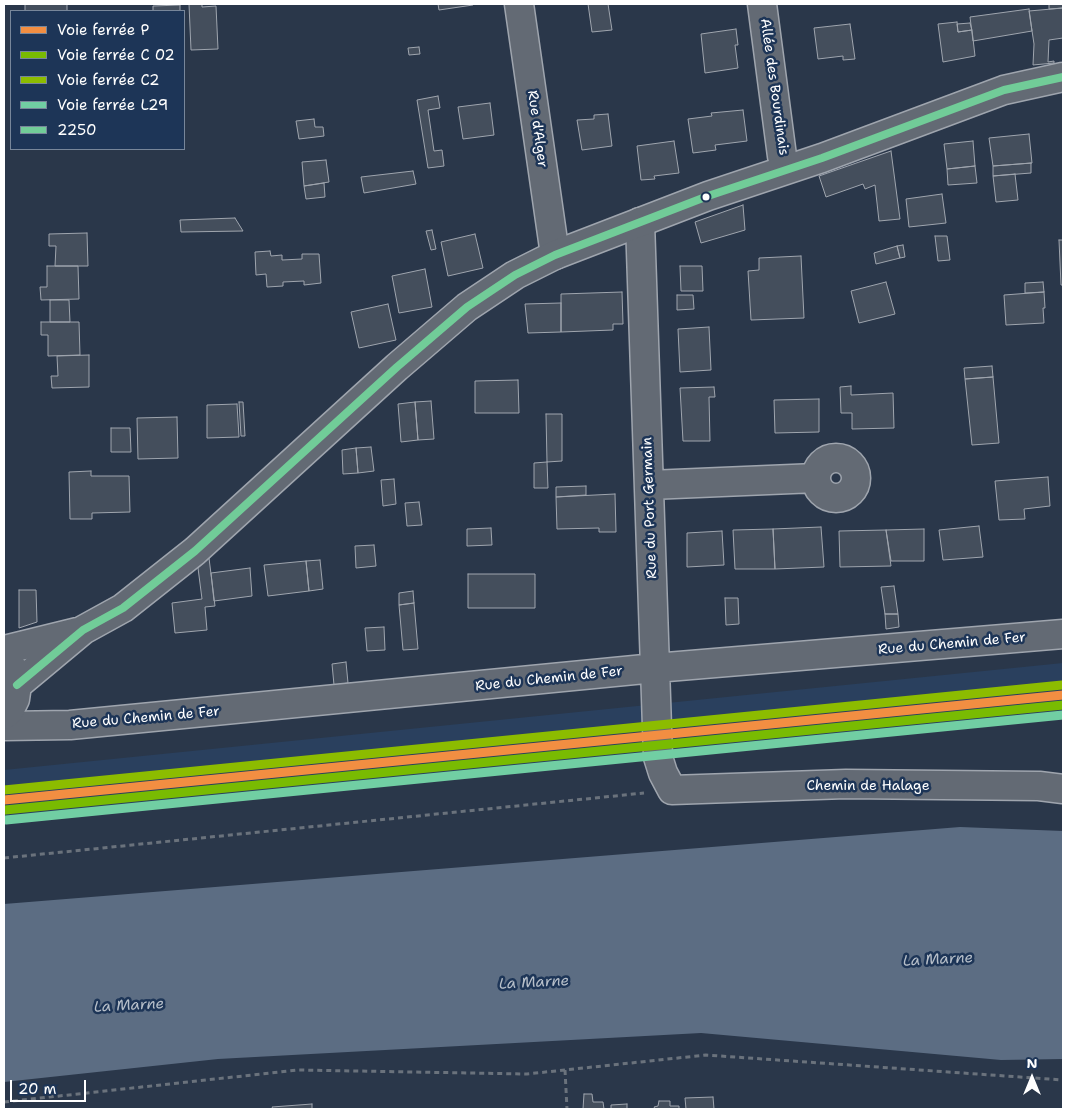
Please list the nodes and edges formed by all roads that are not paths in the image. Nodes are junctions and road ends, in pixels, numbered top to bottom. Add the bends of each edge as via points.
1 (519, 4) edge
2 (762, 4) edge
3 (1063, 77) edge
4 (786, 169) junction
5 (640, 222) junction
6 (555, 255) junction
7 (816, 478) dead end
8 (650, 485) junction
9 (84, 630) junction
10 (1063, 634) edge
11 (4, 650) edge
12 (4, 657) edge
13 (655, 668) junction
14 (12, 700) edge
15 (4, 726) edge
16 (34, 726) junction
17 (1063, 789) edge
18 (672, 790) joint

1 - 6 street, Rue d'Alger
2 - 4 street, Allée des Bourdinais
3 - 4 street via 1004,90
4 - 5 street
5 - 6 street
5 - 8 street, Rue du Port Germain
6 - 9 street via 515,275 468,306 195,551 122,608
7 - 8 street
8 - 13 street, Rue du Port Germain
9 - 11 street
9 - 14 street
10 - 13 street, Rue du Chemin de Fer
12 - 14 street via 15,672
13 - 16 street, Rue du Chemin de Fer
13 - 18 street, Rue du Port Germain via 658,757
14 - 16 street
15 - 16 street, Rue du Chemin de Fer
17 - 18 street, Chemin de Halage via 846,784

